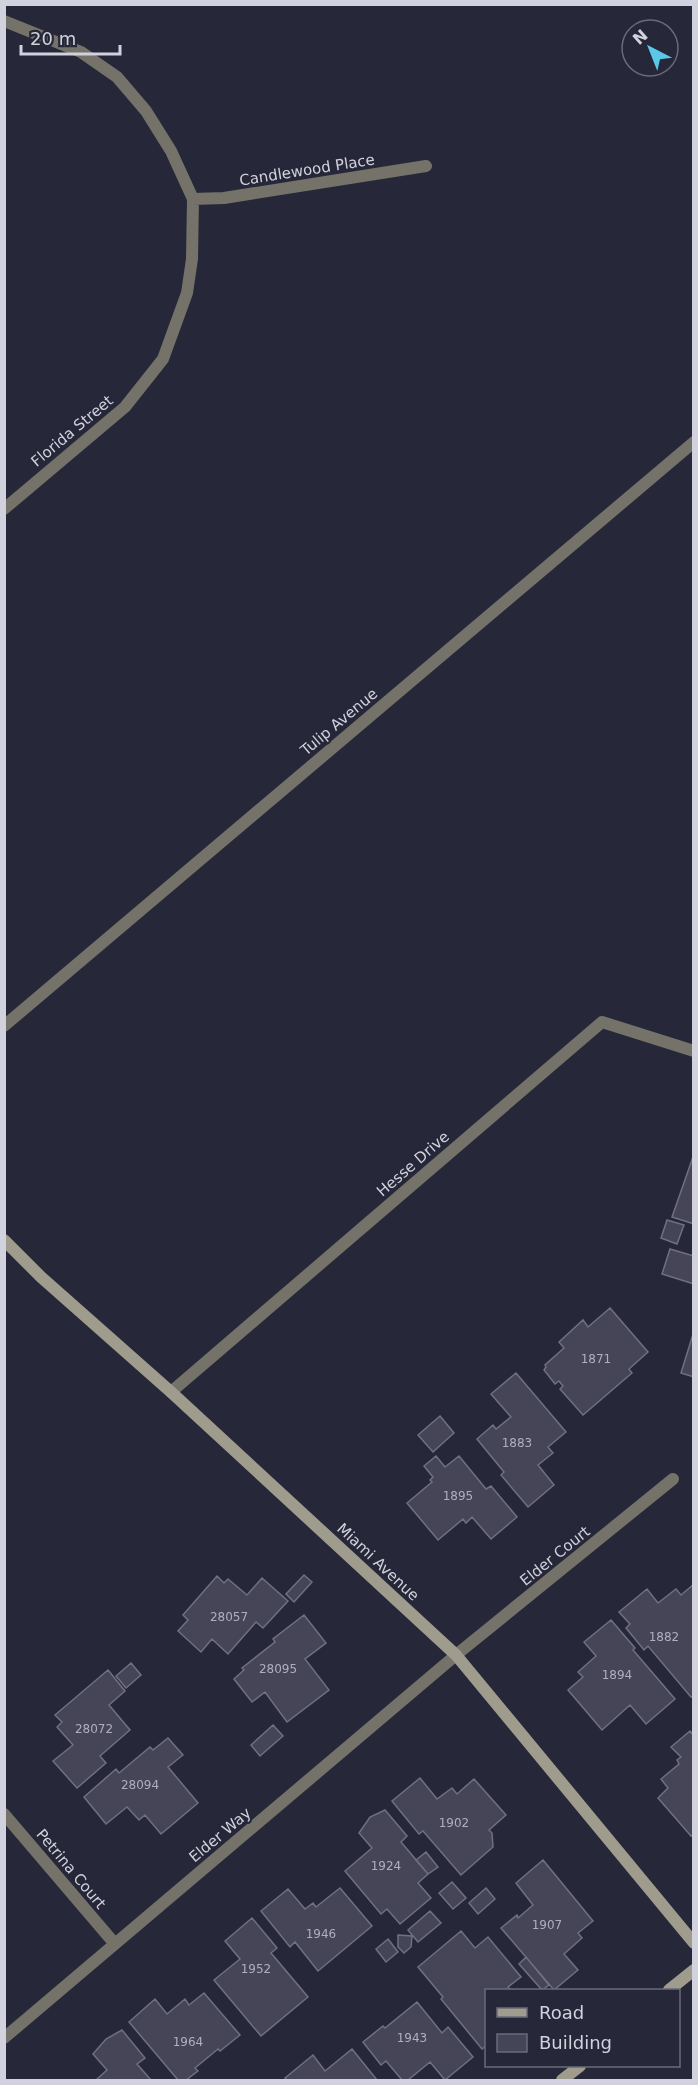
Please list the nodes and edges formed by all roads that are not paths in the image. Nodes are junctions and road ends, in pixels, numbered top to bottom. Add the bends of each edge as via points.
1 (4, 21) edge
2 (426, 166) dead end
3 (193, 199) junction
4 (693, 442) edge
5 (4, 509) edge
6 (4, 1026) edge
7 (693, 1051) edge
8 (4, 1240) edge
9 (171, 1392) junction
10 (673, 1479) dead end
11 (456, 1655) junction
12 (4, 1814) edge
13 (115, 1944) junction
14 (693, 1944) edge
15 (693, 1970) edge
16 (670, 1989) edge
17 (4, 2038) edge
18 (579, 2067) edge
19 (562, 2080) edge

1 - 3 street via 81,52 117,77 146,111 171,151
2 - 3 street, Candlewood Place via 224,198
3 - 5 street, Florida Street via 187,293 163,359 125,407
4 - 6 street, Tulip Avenue
7 - 9 street, Hesse Drive via 602,1022
8 - 9 street, Miami Avenue
9 - 11 street, Miami Avenue
10 - 11 street, Elder Court
11 - 13 street, Elder Way
11 - 14 street, Miami Avenue
12 - 13 street, Petrina Court
13 - 17 street, Elder Way
15 - 16 street
18 - 19 street

